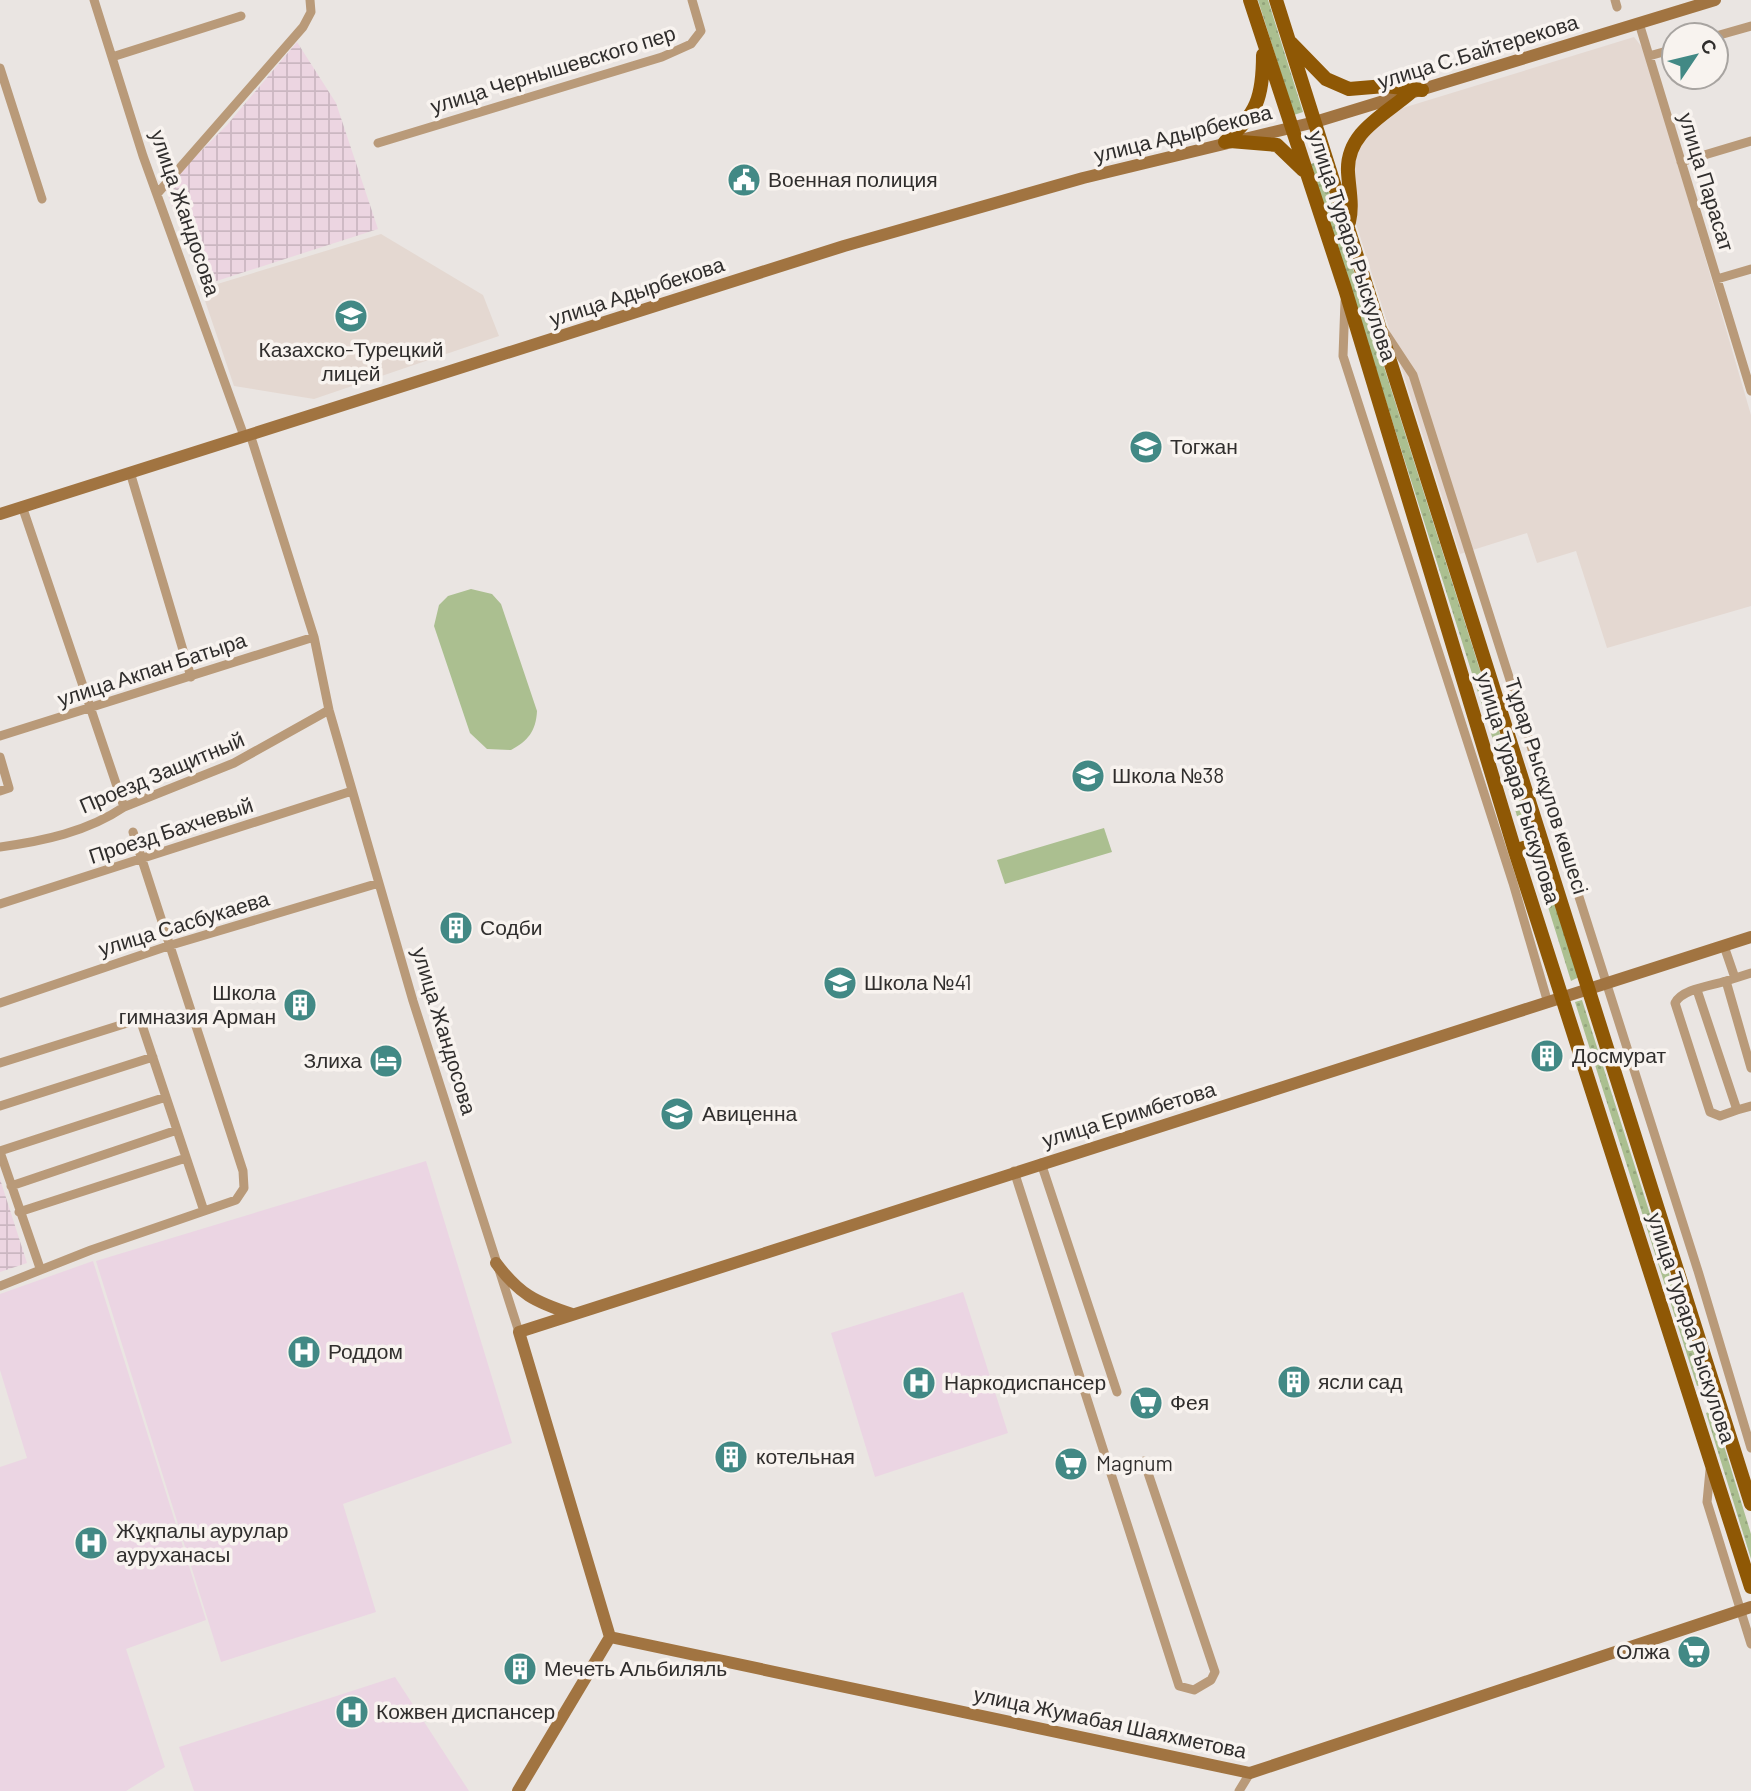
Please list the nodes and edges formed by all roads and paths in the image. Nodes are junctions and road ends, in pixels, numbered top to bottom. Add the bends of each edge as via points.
1 (94, 0) edge
2 (310, 0) edge
3 (692, 0) edge
4 (1250, 0) edge
5 (1276, 0) edge
6 (1715, 0) edge
7 (241, 16) dead end
8 (1639, 23) junction
9 (1751, 26) edge
10 (1730, 32) edge
11 (1289, 42) junction
12 (1264, 43) junction
13 (1660, 53) edge
14 (1649, 56) junction
15 (112, 57) junction
16 (0, 68) edge
17 (1416, 92) junction
18 (1315, 122) junction
19 (1292, 128) junction
20 (1751, 141) edge
21 (1228, 142) junction
22 (378, 143) dead end
23 (1681, 162) junction
24 (1306, 173) junction
25 (157, 194) junction
26 (42, 199) dead end
27 (1347, 227) junction
28 (1751, 269) edge
29 (1717, 279) junction
30 (1345, 289) junction
31 (1374, 314) junction
32 (1751, 391) edge
33 (247, 435) junction
34 (130, 472) junction
35 (22, 506) junction
36 (0, 514) edge
37 (314, 637) junction
38 (191, 677) junction
39 (92, 709) junction
40 (329, 710) junction
41 (0, 736) edge
42 (0, 757) edge
43 (0, 791) edge
44 (352, 791) junction
45 (124, 807) junction
46 (133, 832) dead end
47 (1541, 842) junction
48 (0, 847) edge
49 (1515, 851) junction
50 (140, 859) junction
51 (379, 883) junction
52 (1516, 892) junction
53 (0, 904) edge
54 (1538, 924) junction
55 (1751, 937) edge
56 (167, 946) junction
57 (1724, 946) junction
58 (1751, 974) edge
59 (1730, 980) junction
60 (1605, 983) junction
61 (1589, 989) junction
62 (1697, 990) junction
63 (1555, 1001) junction
64 (0, 1003) edge
65 (153, 1057) junction
66 (0, 1063) edge
67 (1751, 1068) edge
68 (166, 1097) junction
69 (0, 1106) edge
70 (1751, 1106) edge
71 (1737, 1110) junction
72 (177, 1130) junction
73 (0, 1152) edge
74 (186, 1158) junction
75 (1041, 1163) junction
76 (1014, 1171) junction
77 (11, 1186) junction
78 (204, 1211) junction
79 (19, 1212) junction
80 (496, 1263) junction
81 (40, 1269) junction
82 (0, 1286) edge
83 (572, 1315) junction
84 (519, 1332) junction
85 (1117, 1392) dead end
86 (1717, 1393) junction
87 (1693, 1400) junction
88 (1751, 1448) edge
89 (1143, 1461) dead end
90 (1711, 1461) junction
91 (1751, 1504) edge
92 (1751, 1587) edge
93 (1746, 1609) edge
94 (610, 1637) junction
95 (1751, 1644) edge
96 (1250, 1773) junction
97 (518, 1791) edge
98 (1239, 1791) edge

1 - 15 street, улица Жандосова
2 - 25 street via 311,12 303,27
3 - 22 street, улица Чернышевского пер via 701,30 691,44 662,57
4 - 12 main road, улица Турара Рыскулова
5 - 11 main road, Тұрар Рыскұлов көшесі
6 - 8 street, улица С.Байтерекова
7 - 15 street
8 - 14 street, улица Парасат
8 - 17 street, улица С.Байтерекова
9 - 10 street
11 - 17 main road via 1326,79 1349,89 1385,86
11 - 18 main road, Тұрар Рыскұлов көшесі
12 - 19 main road, улица Турара Рыскулова
12 - 21 main road via 1262,88 1255,112
13 - 14 street
14 - 23 street, улица Парасат
15 - 25 street, улица Жандосова
16 - 26 street
17 - 18 street, улица С.Байтерекова
17 - 27 main road via 1363,131 1351,146 1352,211
18 - 19 street, улица С.Байтерекова
18 - 27 main road, Тұрар Рыскұлов көшесі
19 - 21 street, улица Адырбекова
19 - 24 main road, улица Турара Рыскулова
20 - 23 street
21 - 24 main road via 1277,145
21 - 33 street, улица Адырбекова via 844,246
23 - 29 street, улица Парасат
24 - 30 main road, улица Турара Рыскулова
25 - 33 street, улица Жандосова
27 - 31 main road, Тұрар Рыскұлов көшесі
28 - 29 street
29 - 32 street, улица Парасат
30 - 49 main road, улица Турара Рыскулова
30 - 52 street via 1343,356
31 - 47 main road, Тұрар Рыскұлов көшесі
31 - 60 street via 1413,375
33 - 34 street, улица Адырбекова
33 - 37 street, улица Жандосова
34 - 35 street, улица Адырбекова
34 - 38 street
35 - 36 street, улица Адырбекова
35 - 39 street
37 - 38 street, улица Акпан Батыра
37 - 40 street, улица Жандосова
38 - 39 street, улица Акпан Батыра
39 - 41 street, улица Акпан Батыра
39 - 45 street
40 - 44 street, улица Жандосова
40 - 45 street, Проезд Защитный via 234,763
42 - 43 street via 9,788
44 - 50 street, Проезд Бахчевый
44 - 51 street, улица Жандосова
45 - 48 street, Проезд Защитный via 108,818 42,841
46 - 50 street
47 - 49 main road
47 - 61 main road, Тұрар Рыскұлов көшесі
49 - 54 main road, улица Турара Рыскулова
50 - 53 street, Проезд Бахчевый
50 - 56 street
51 - 56 street, улица Сасбукаева
51 - 80 street, улица Жандосова
52 - 54 street
52 - 63 street
54 - 63 main road, улица Турара Рыскулова
55 - 57 street, улица Еримбетова
56 - 64 street, улица Сасбукаева
56 - 78 street via 244,1181 236,1200
57 - 59 street
57 - 60 street, улица Еримбетова
58 - 59 street
59 - 62 street
59 - 67 street
60 - 61 street, улица Еримбетова
60 - 88 street
61 - 63 street, улица Еримбетова
61 - 86 main road, Тұрар Рыскұлов көшесі
62 - 71 street
62 - 71 street via 1680,995 1675,1003 1706,1100 1714,1116
63 - 75 street, улица Еримбетова
63 - 87 main road, улица Турара Рыскулова
65 - 66 street via 140,1019
65 - 68 street
65 - 69 street
68 - 72 street
68 - 73 street
70 - 71 street
72 - 74 street
72 - 77 street
73 - 77 street
74 - 78 street
74 - 79 street
75 - 76 street, улица Еримбетова
75 - 85 street
76 - 83 street, улица Еримбетова
76 - 89 street via 1180,1686 1194,1690 1215,1672
77 - 79 street
78 - 81 street
79 - 81 street
80 - 83 street via 526,1296
80 - 84 street, улица Жандосова
81 - 82 street
83 - 84 street, улица Еримбетова
84 - 94 street, улица Жандосова
86 - 87 main road
86 - 91 main road, Тұрар Рыскұлов көшесі
87 - 90 main road, улица Турара Рыскулова
90 - 92 main road, улица Турара Рыскулова
90 - 93 street via 1707,1502
93 - 95 street
93 - 96 street, улица Жумабая Шаяхметова
94 - 96 street, улица Жумабая Шаяхметова
94 - 97 street
96 - 98 street

